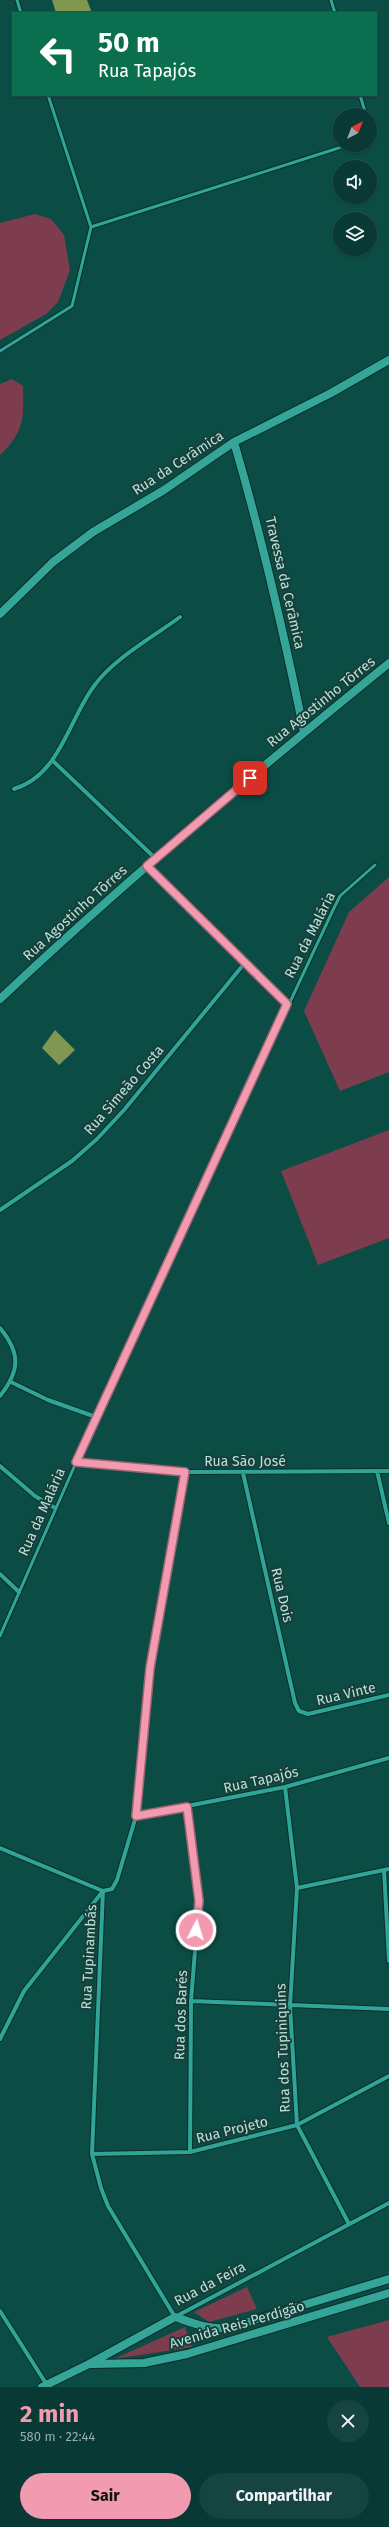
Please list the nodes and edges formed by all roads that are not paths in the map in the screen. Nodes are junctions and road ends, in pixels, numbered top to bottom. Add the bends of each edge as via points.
1 (17, 0) edge
2 (331, 0) edge
3 (21, 12) edge
4 (335, 12) edge
5 (48, 96) edge
6 (360, 96) edge
7 (364, 108) edge
8 (333, 150) edge
9 (91, 227) junction
10 (0, 351) edge
11 (389, 360) edge
12 (234, 442) junction
13 (0, 614) edge
14 (180, 618) dead end
15 (389, 663) edge
16 (304, 732) junction
17 (53, 761) junction
18 (14, 789) dead end
19 (155, 858) junction
20 (375, 865) dead end
21 (147, 866) junction
22 (244, 964) junction
23 (0, 998) edge
24 (287, 1004) junction
25 (0, 1210) edge
26 (0, 1328) edge
27 (11, 1382) junction
28 (0, 1396) edge
29 (96, 1417) junction
30 (76, 1462) junction
31 (0, 1466) edge
32 (377, 1471) junction
33 (389, 1471) edge
34 (185, 1472) junction
35 (244, 1473) junction
36 (55, 1508) junction
37 (389, 1523) edge
38 (0, 1574) edge
39 (19, 1592) junction
40 (0, 1636) edge
41 (389, 1696) edge
42 (308, 1714) joint
43 (389, 1758) edge
44 (285, 1787) junction
45 (187, 1807) junction
46 (136, 1816) junction
47 (0, 1848) edge
48 (387, 1869) edge
49 (297, 1888) junction
50 (103, 1891) junction
51 (389, 1960) edge
52 (191, 2001) junction
53 (290, 2006) junction
54 (389, 2009) edge
55 (0, 2039) edge
56 (389, 2076) edge
57 (297, 2125) junction
58 (190, 2152) junction
59 (92, 2154) junction
60 (389, 2202) edge
61 (348, 2224) junction
62 (389, 2279) edge
63 (389, 2293) edge
64 (338, 2295) junction
65 (343, 2308) junction
66 (0, 2311) edge
67 (175, 2317) junction
68 (90, 2364) junction
69 (45, 2386) edge

1 - 3 lane
2 - 4 lane
5 - 9 lane
6 - 7 lane
8 - 9 lane
9 - 10 lane via 72,306
11 - 12 street, Rua da Cerâmica via 331,393
12 - 13 street, Rua da Cerâmica via 164,490 93,532 53,562
12 - 16 street, Travessa da Cerâmica via 256,517 282,624
14 - 17 street via 114,666 94,685
15 - 16 street, Rua Agostinho Tôrres
16 - 19 street, Rua Agostinho Tôrres
17 - 18 street via 28,785
17 - 19 street
19 - 21 street, Rua Agostinho Tôrres
20 - 24 lane, Rua da Malária via 340,896
21 - 22 street
21 - 23 street, Rua Agostinho Tôrres
22 - 24 street
22 - 25 street, Rua Simeão Costa via 124,1110 97,1139 72,1161
24 - 29 lane, Rua da Malária
26 - 27 street via 14,1350 15,1370
27 - 28 street
27 - 29 street via 48,1400
29 - 30 lane, Rua da Malária
30 - 34 street, Rua São José
30 - 36 lane, Rua da Malária
31 - 36 street via 35,1496
32 - 33 street, Rua São José
32 - 35 street, Rua São José
32 - 37 street
34 - 35 street, Rua São José
34 - 46 street, Rua Tupinambás via 150,1668
35 - 42 street, Rua Dois via 295,1703 299,1711
36 - 39 lane, Rua da Malária
38 - 39 street
39 - 40 lane, Rua da Malária
41 - 42 street, Rua Vinte
43 - 44 street, Rua Tapajós
44 - 45 street, Rua Tapajós
44 - 49 street, Rua dos Tupiniquins
45 - 46 street, Rua Tapajós
45 - 52 street, Rua dos Barés via 199,1901
46 - 50 street, Rua Tupinambás via 117,1880 112,1888
47 - 50 street
48 - 49 street
48 - 51 street
49 - 53 street, Rua dos Tupiniquins
50 - 55 street via 24,1991
50 - 59 street, Rua Tupinambás
52 - 53 street
52 - 58 street, Rua dos Barés
53 - 54 street
53 - 57 street, Rua dos Tupiniquins
56 - 57 street, Rua Projeto
57 - 58 street, Rua Projeto
57 - 61 street, Rua dos Tupiniquins
58 - 59 street, Rua Projeto
59 - 67 street, Rua Tupinambás via 108,2206
60 - 61 street, Rua da Feira
61 - 67 street, Rua da Feira
62 - 64 street, Avenida Reis Perdigão
63 - 65 street, Avenida Reis Perdigão
64 - 65 street
64 - 67 street, Avenida Reis Perdigão via 218,2329
65 - 68 street, Avenida Reis Perdigão via 187,2354 144,2363
66 - 69 street
67 - 68 street, Rua da Feira
68 - 69 street, Rua da Feira

